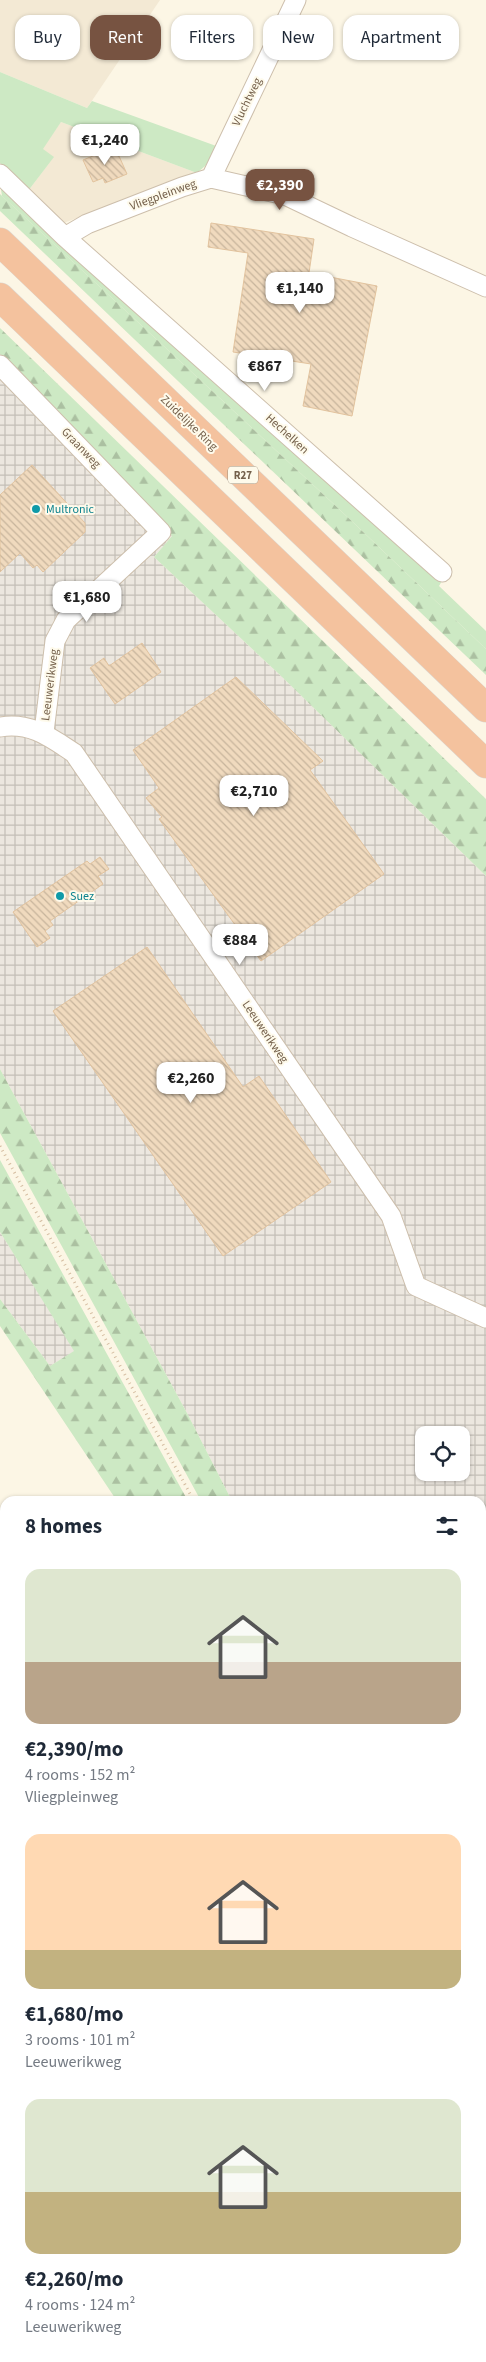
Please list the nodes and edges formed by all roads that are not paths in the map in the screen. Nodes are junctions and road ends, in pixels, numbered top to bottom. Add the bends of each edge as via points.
1 (296, 0) edge
2 (0, 174) edge
3 (211, 178) junction
4 (65, 237) junction
5 (0, 242) edge
6 (486, 287) edge
7 (0, 297) edge
8 (0, 365) edge
9 (160, 532) joint
10 (442, 572) dead end
11 (486, 708) edge
12 (0, 727) edge
13 (44, 732) junction
14 (486, 764) edge
15 (486, 1318) edge

1 - 3 street, Vluchtweg
2 - 4 street
3 - 4 street, Vliegpleinweg via 182,186 87,224
3 - 6 street, Vliegpleinweg via 285,195
4 - 10 street, Hechelken
5 - 11 highway, Zuidelijke Ring / R27
7 - 14 highway
8 - 9 street, Graanweg
9 - 13 street, Leeuwerikweg via 66,620 55,641
12 - 13 street, Leeuwerikweg
13 - 15 street, Leeuwerikweg via 74,753 392,1216 416,1286

